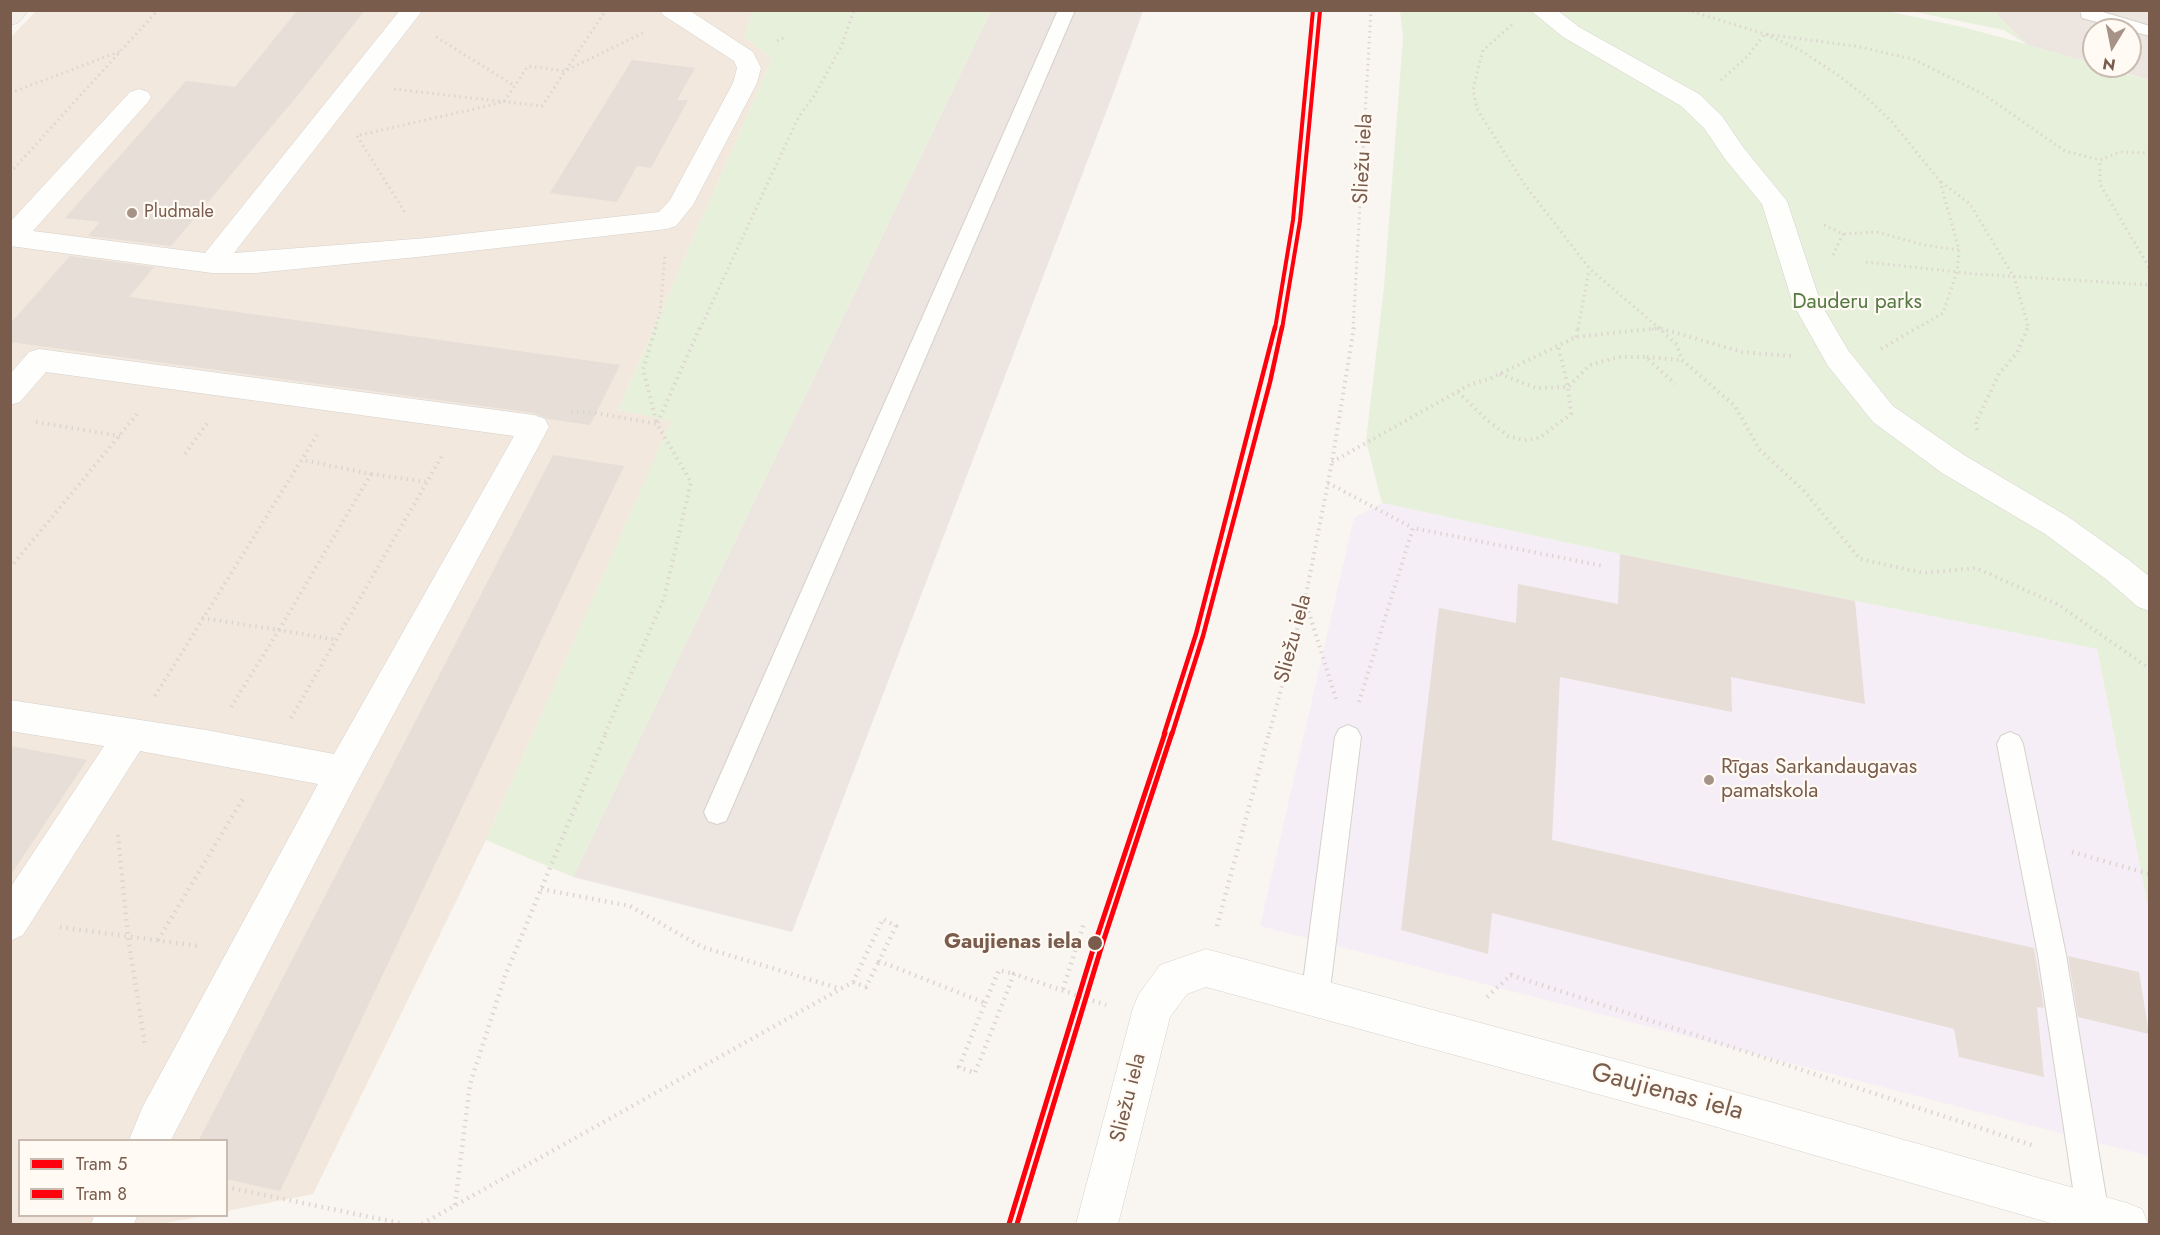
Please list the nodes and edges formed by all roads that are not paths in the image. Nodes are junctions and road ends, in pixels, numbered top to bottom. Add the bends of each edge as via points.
1 (18, 10) edge
2 (1067, 10) edge
3 (2088, 10) edge
4 (1542, 11) edge
5 (674, 13) edge
6 (409, 14) edge
7 (10, 18) edge
8 (2150, 31) edge
9 (139, 97) dead end
10 (11, 237) edge
11 (212, 263) junction
12 (10, 393) edge
13 (2150, 597) edge
14 (10, 715) edge
15 (132, 734) junction
16 (1348, 737) road end
17 (2010, 744) dead end
18 (343, 772) junction
19 (717, 812) dead end
20 (11, 921) edge
21 (1206, 968) joint
22 (1314, 998) junction
23 (150, 1139) edge
24 (2110, 1220) edge
25 (1097, 1224) edge

1 - 7 main road
2 - 19 lane
3 - 8 lane via 2088,14
4 - 13 street via 1571,32 1690,100 1713,122 1774,201 1807,304 1838,358 1883,414 1953,464 2056,525
5 - 11 street via 745,57 749,68 680,205 667,220 427,247 256,263
6 - 11 street
9 - 10 street
10 - 11 street
12 - 18 street via 39,360 534,427
14 - 15 street
15 - 18 street
15 - 20 street
16 - 22 lane
17 - 24 lane via 2052,955 2086,1171
18 - 23 street
21 - 22 street, Gaujienas iela
21 - 25 street, Sliežu iela via 1174,979 1153,1008
22 - 24 street, Gaujienas iela via 1689,1099

